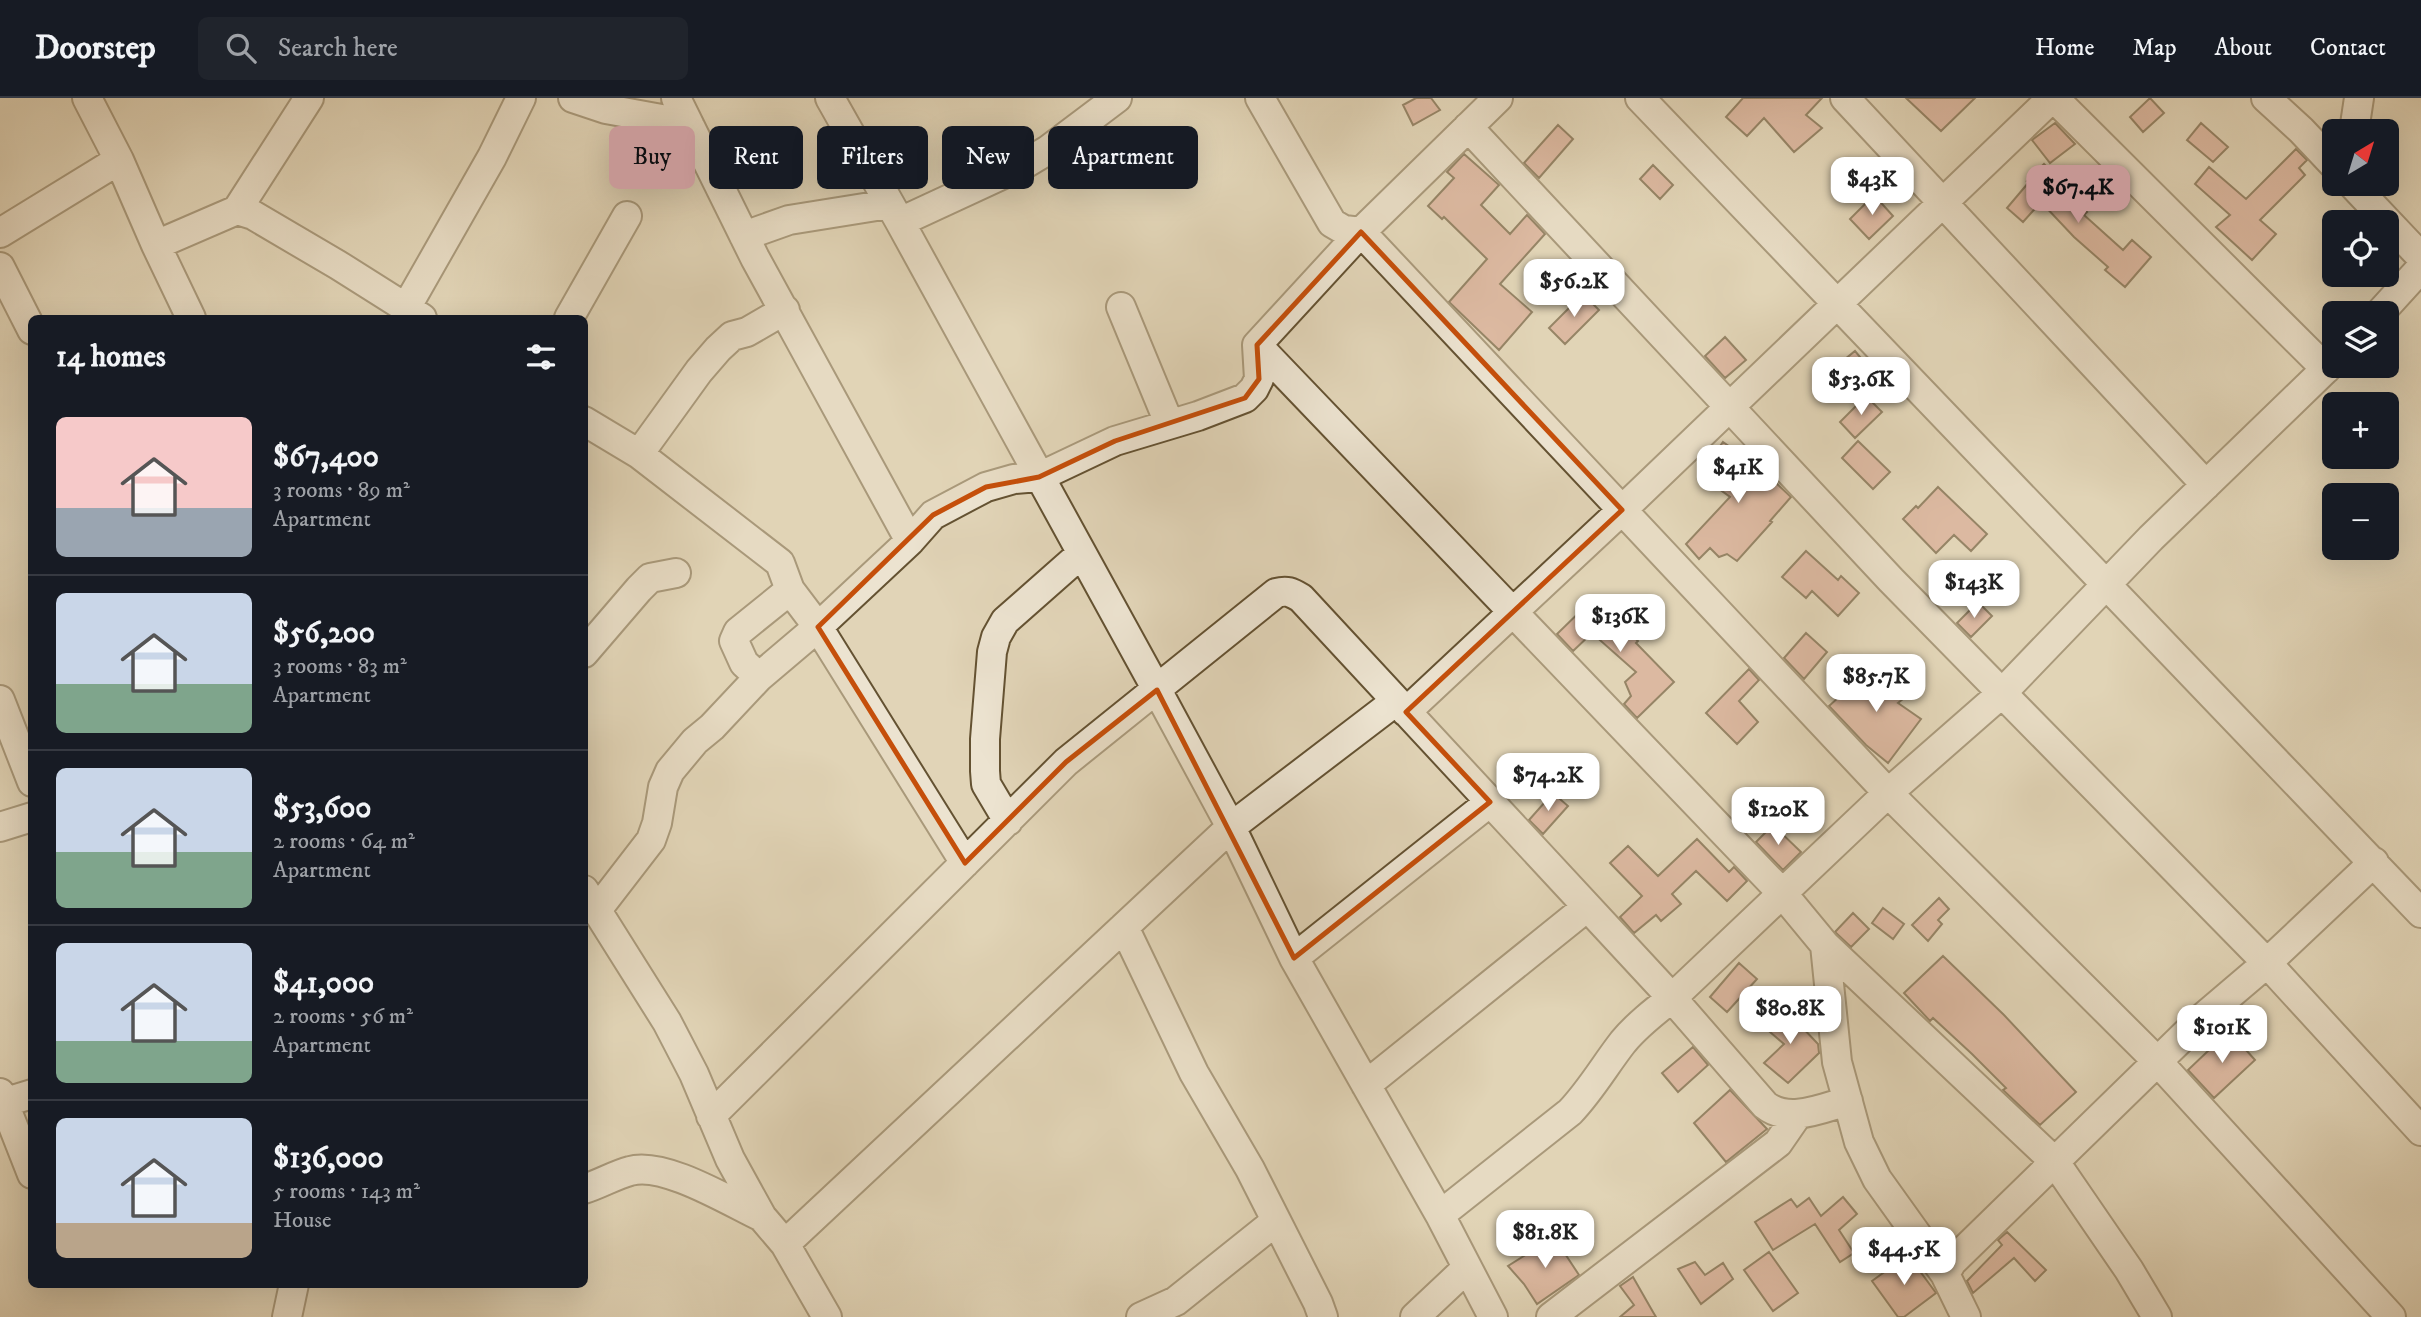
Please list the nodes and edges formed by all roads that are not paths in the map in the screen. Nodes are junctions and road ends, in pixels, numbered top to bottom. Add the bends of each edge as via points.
1 (87, 98) edge
2 (309, 98) edge
3 (521, 98) edge
4 (573, 98) edge
5 (676, 98) edge
6 (830, 98) edge
7 (1117, 98) edge
8 (1260, 98) edge
9 (1498, 98) edge
10 (1640, 98) edge
11 (1845, 98) edge
12 (2053, 98) edge
13 (2266, 98) edge
14 (2359, 98) edge
15 (2356, 119) edge
16 (689, 124) junction
17 (1468, 127) junction
18 (2322, 152) edge
19 (119, 160) junction
20 (2363, 196) edge
21 (1944, 201) junction
22 (237, 210) junction
23 (894, 213) junction
24 (627, 216) dead end
25 (1361, 232) junction
26 (0, 233) edge
27 (744, 236) junction
28 (156, 245) junction
29 (2421, 257) edge
30 (0, 267) edge
31 (2421, 268) edge
32 (2391, 301) edge
33 (1838, 303) junction
34 (1121, 307) dead end
35 (785, 310) junction
36 (414, 313) edge
37 (190, 315) edge
38 (571, 315) edge
39 (28, 322) edge
40 (1258, 345) junction
41 (2322, 357) edge
42 (2322, 373) edge
43 (1728, 407) junction
44 (588, 423) edge
45 (1169, 424) junction
46 (639, 454) junction
47 (1039, 477) junction
48 (2206, 485) junction
49 (1622, 510) junction
50 (910, 541) junction
51 (1081, 554) junction
52 (676, 573) dead end
53 (2108, 583) junction
54 (790, 590) junction
55 (1514, 611) junction
56 (818, 627) junction
57 (588, 648) edge
58 (759, 677) junction
59 (1157, 690) junction
60 (2001, 694) junction
61 (0, 700) edge
62 (1401, 707) junction
63 (28, 772) edge
64 (1888, 793) junction
65 (1490, 802) junction
66 (28, 818) edge
67 (1007, 821) junction
68 (0, 827) edge
69 (1231, 827) junction
70 (2374, 862) junction
71 (965, 863) junction
72 (1782, 893) junction
73 (591, 900) edge
74 (1587, 907) junction
75 (2421, 913) edge
76 (1124, 927) junction
77 (1825, 944) junction
78 (1294, 958) junction
79 (2267, 963) junction
80 (1672, 998) junction
81 (2158, 1062) junction
82 (1366, 1085) junction
83 (28, 1095) edge
84 (1, 1100) edge
85 (1848, 1101) junction
86 (1798, 1114) junction
87 (711, 1116) junction
88 (2421, 1130) edge
89 (2055, 1162) junction
90 (28, 1164) edge
91 (588, 1187) edge
92 (1440, 1215) junction
93 (762, 1217) junction
94 (1276, 1221) junction
95 (785, 1244) junction
96 (1467, 1268) junction
97 (1945, 1274) junction
98 (294, 1288) edge
99 (287, 1317) edge
100 (827, 1317) edge
101 (1141, 1317) edge
102 (1323, 1317) edge
103 (1415, 1317) edge
104 (1493, 1317) edge
105 (1551, 1317) edge
106 (1966, 1317) edge
107 (2157, 1317) edge
108 (2391, 1317) edge

1 - 19 street
2 - 22 street
3 - 36 street
4 - 16 street via 606,109
5 - 16 street
6 - 23 street
7 - 23 street via 1023,165
8 - 25 street via 1332,223
9 - 17 street
10 - 33 street
11 - 21 street
12 - 21 street
12 - 41 street
13 - 18 street
14 - 15 street
16 - 27 street
17 - 25 street
17 - 43 street
19 - 26 street
19 - 28 street
20 - 29 street
21 - 33 street
21 - 48 street
22 - 28 street
22 - 36 street via 253,215
23 - 27 street via 789,220
23 - 47 street
24 - 38 street
25 - 40 street
25 - 49 street
27 - 35 street
28 - 37 street
30 - 39 street
31 - 32 street
33 - 43 street
33 - 53 street
34 - 45 street
35 - 46 street via 732,336 718,349
35 - 50 street
40 - 45 street via 1259,379 1245,398
40 - 55 street
42 - 48 street
43 - 49 street
43 - 60 street
44 - 46 street
45 - 47 street via 1115,441
46 - 54 street via 780,564
47 - 50 street via 986,487 933,515
47 - 51 street
48 - 53 street
49 - 55 street
49 - 64 street
50 - 56 street
51 - 59 street
51 - 67 street via 1005,621 996,637 985,771 986,784
52 - 57 street via 650,578
53 - 60 street
53 - 70 street
54 - 56 street
54 - 58 street via 738,632 734,641 744,663
55 - 62 street
55 - 72 street
56 - 58 street
56 - 71 street
58 - 73 street via 670,771 651,840
59 - 62 street via 1283,591 1301,598
59 - 67 street via 1066,762
59 - 69 street
60 - 64 street
60 - 79 street
61 - 63 street
62 - 65 street
62 - 69 street
64 - 72 street
64 - 81 street
65 - 74 street
65 - 78 street
66 - 68 street
67 - 71 street
69 - 76 street
69 - 78 street
70 - 75 street
70 - 79 street
71 - 87 street
72 - 77 street
72 - 80 street
73 - 87 street via 667,1022
74 - 80 street
74 - 82 street
76 - 94 street via 1194,1073
76 - 95 street
77 - 85 street via 1837,1062
77 - 89 street
78 - 82 street
79 - 81 street
79 - 88 street
80 - 86 street via 1765,1105 1780,1113
80 - 92 street via 1624,1041 1570,1112
81 - 89 street
81 - 108 street
82 - 92 street
83 - 84 street
84 - 90 street
85 - 86 street
85 - 97 street via 1859,1142 1878,1179
86 - 105 street via 1778,1143
87 - 93 street
89 - 97 street
89 - 107 street
91 - 93 street via 632,1170 652,1169
92 - 96 street
93 - 95 street
94 - 101 street via 1176,1301
94 - 102 street
95 - 100 street
96 - 103 street
96 - 104 street
97 - 106 street
98 - 99 street

